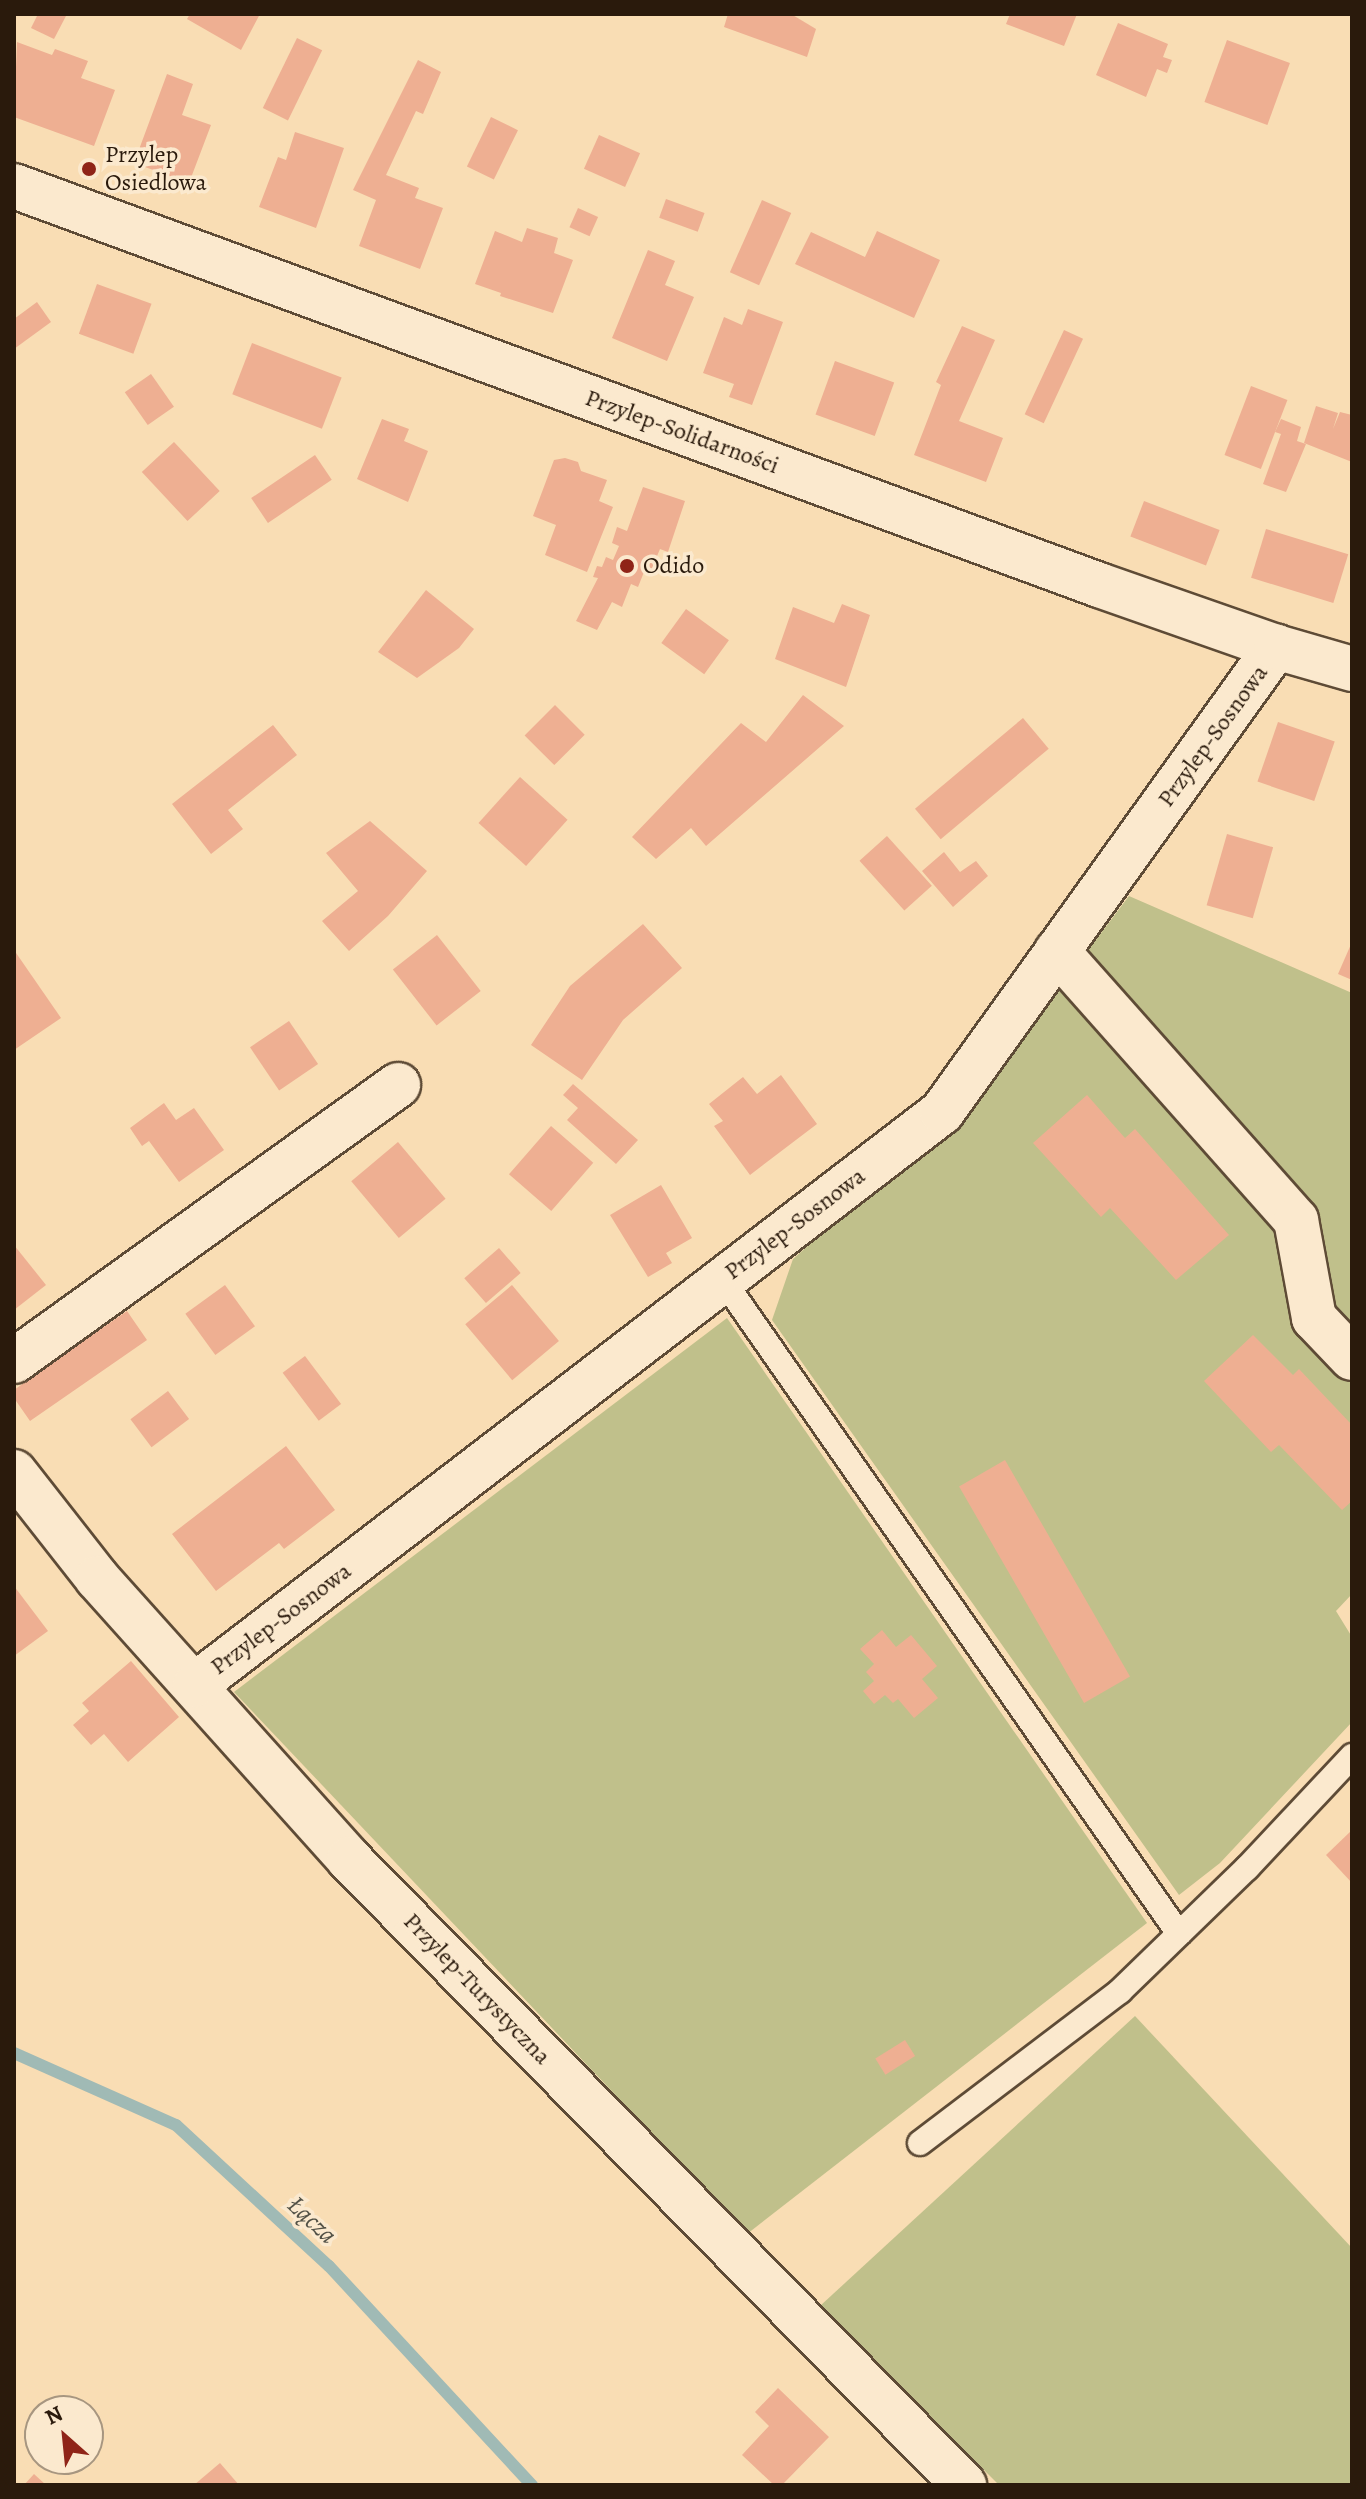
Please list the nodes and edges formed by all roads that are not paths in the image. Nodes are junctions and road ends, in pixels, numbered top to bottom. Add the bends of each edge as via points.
1 (14, 186) edge
2 (1276, 647) junction
3 (1352, 669) edge
4 (1057, 951) junction
5 (398, 1085) dead end
6 (723, 1280) junction
7 (1352, 1358) edge
8 (14, 1361) edge
9 (14, 1472) edge
10 (195, 1685) junction
11 (1352, 1756) edge
12 (1179, 1934) junction
13 (920, 2143) dead end
14 (964, 2485) edge

1 - 2 street, Przylep-Solidarności
2 - 3 street, Przylep-Solidarności
2 - 4 street, Przylep-Sosnowa
4 - 6 street, Przylep-Sosnowa via 942,1112
4 - 7 street via 1296,1220 1314,1318
5 - 8 street
6 - 10 street, Przylep-Sosnowa
6 - 12 lane
9 - 10 street, Przylep-Turystyczna via 97,1578
10 - 14 street, Przylep-Turystyczna via 349,1859
11 - 12 lane
12 - 13 lane via 1120,1991

